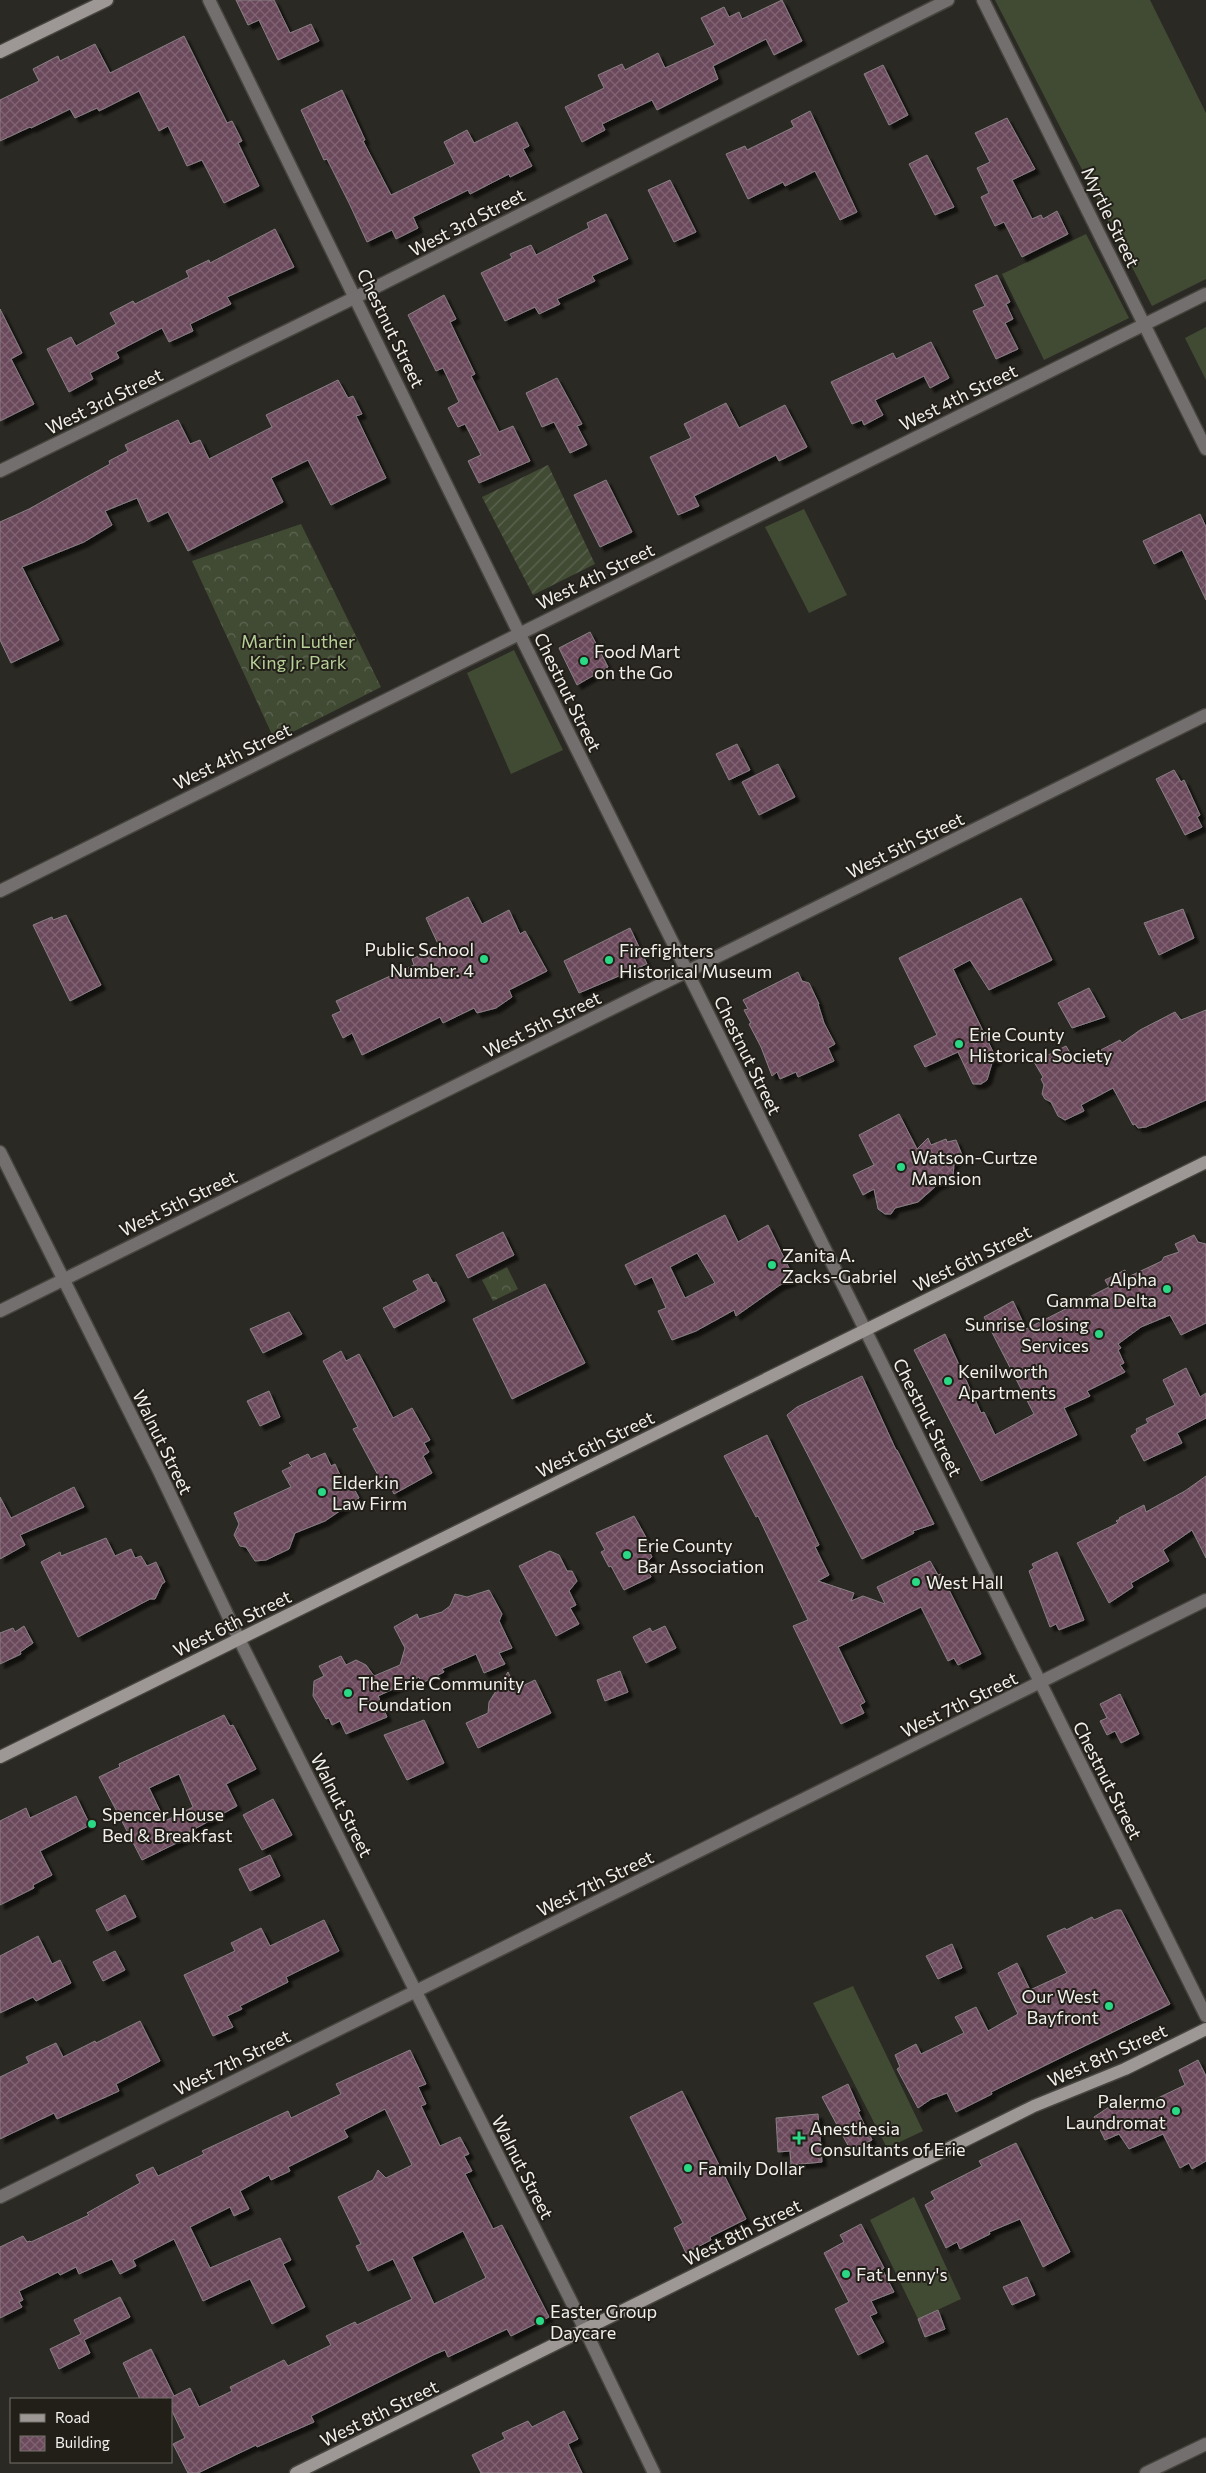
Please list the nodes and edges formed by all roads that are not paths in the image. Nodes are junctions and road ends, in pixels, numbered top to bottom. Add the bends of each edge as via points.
1 (107, 0) edge
2 (209, 0) edge
3 (948, 0) edge
4 (984, 0) edge
5 (0, 52) edge
6 (1206, 294) edge
7 (356, 297) junction
8 (1144, 324) junction
9 (1206, 449) edge
10 (0, 471) edge
11 (520, 633) junction
12 (1206, 715) edge
13 (0, 891) edge
14 (688, 972) junction
15 (0, 1152) edge
16 (1206, 1162) edge
17 (64, 1279) junction
18 (0, 1311) edge
19 (865, 1331) junction
20 (1206, 1600) edge
21 (239, 1639) junction
22 (1041, 1684) junction
23 (0, 1757) edge
24 (415, 1991) junction
25 (1206, 2016) edge
26 (1206, 2029) edge
27 (0, 2197) edge
28 (584, 2330) junction
29 (1206, 2444) edge
30 (296, 2473) edge
31 (654, 2473) edge
32 (1146, 2473) edge

1 - 5 main road
2 - 7 street, Chestnut Street
3 - 7 street, West 3rd Street
4 - 8 street, Myrtle Street
6 - 8 street, West 4th Street
7 - 10 street, West 3rd Street
7 - 11 street, Chestnut Street
8 - 9 street, Myrtle Street
8 - 11 street, West 4th Street
11 - 13 street, West 4th Street
11 - 14 street, Chestnut Street
12 - 14 street, West 5th Street
14 - 17 street, West 5th Street
14 - 19 street, Chestnut Street
15 - 17 street, Walnut Street
16 - 19 main road, West 6th Street
17 - 18 street, West 5th Street
17 - 21 street, Walnut Street
19 - 21 main road, West 6th Street
19 - 22 street, Chestnut Street
20 - 22 street, West 7th Street
21 - 23 main road, West 6th Street
21 - 24 street, Walnut Street
22 - 24 street, West 7th Street
22 - 25 street, Chestnut Street
24 - 27 street, West 7th Street
24 - 28 street, Walnut Street
26 - 28 main road, West 8th Street via 1125,2069 1018,2114
28 - 30 main road, West 8th Street
28 - 31 street, Walnut Street
29 - 32 street

